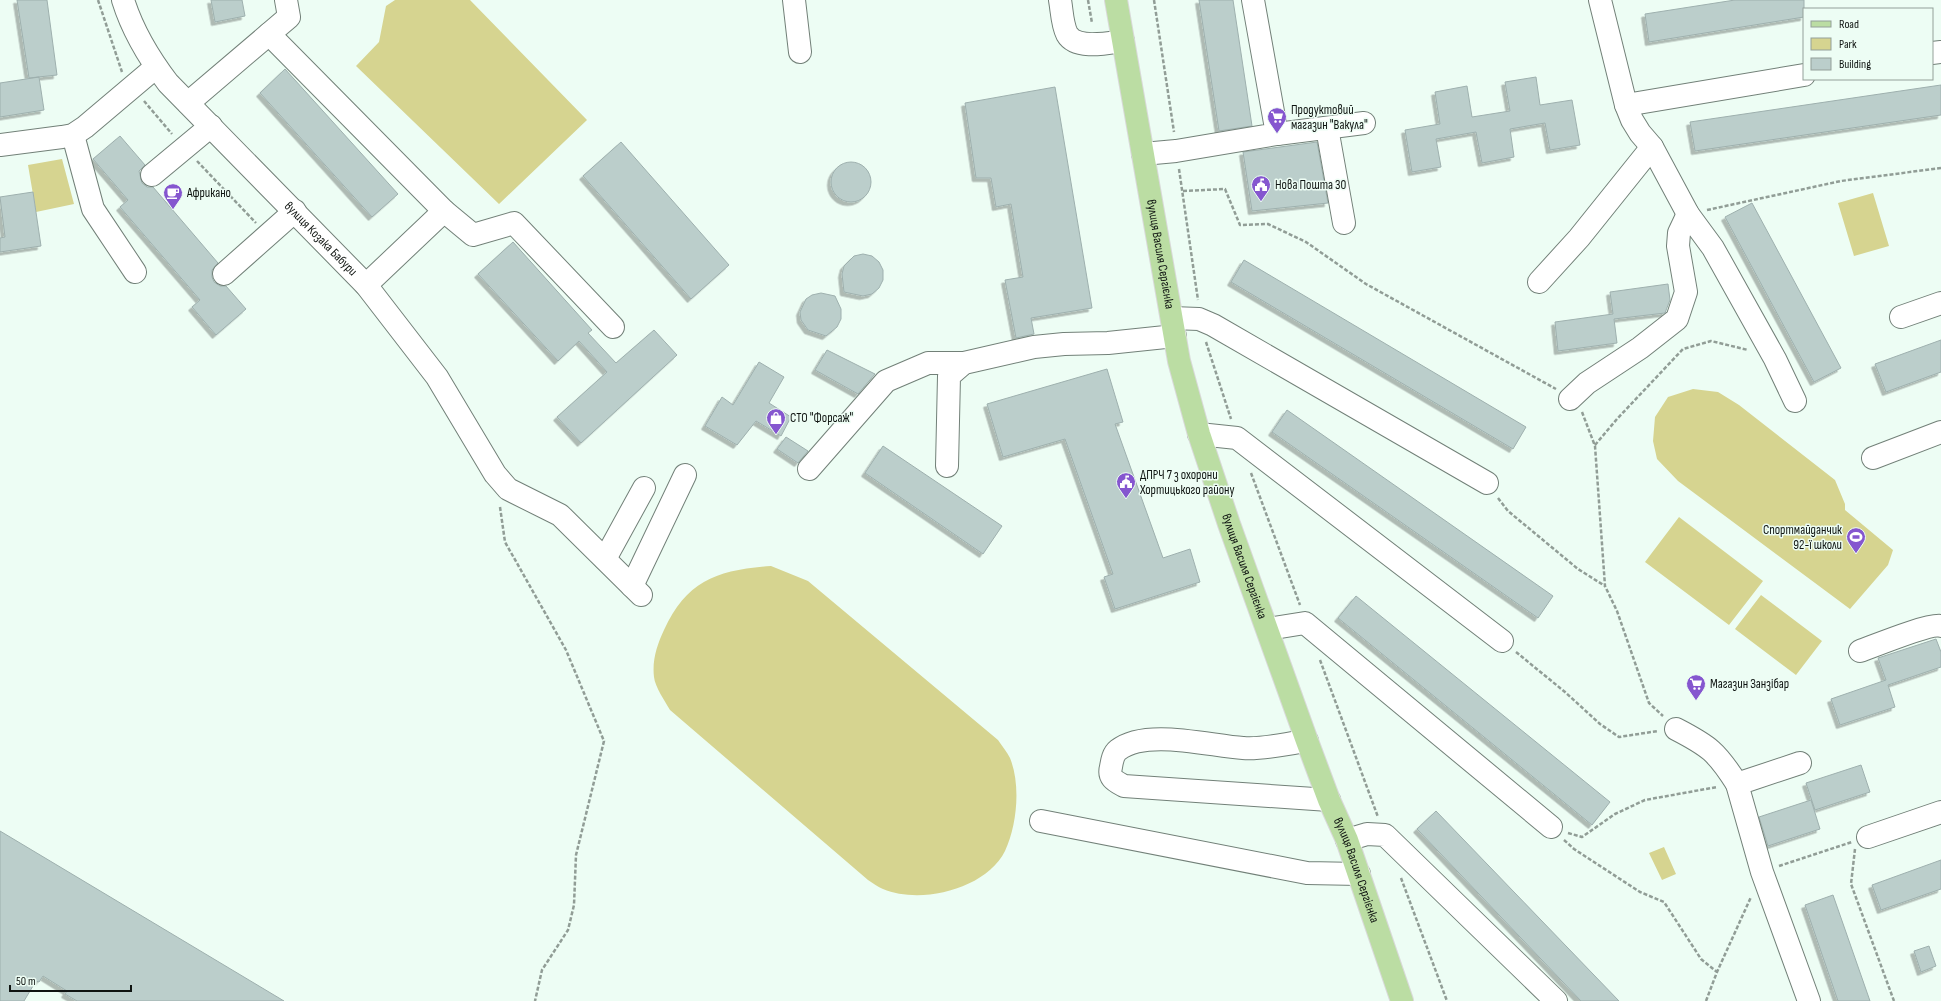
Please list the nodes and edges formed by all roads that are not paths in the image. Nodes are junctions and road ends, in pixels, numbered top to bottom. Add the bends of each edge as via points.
1 (123, 0) edge
2 (286, 0) edge
3 (794, 0) edge
4 (1060, 0) edge
5 (1116, 0) edge
6 (1253, 0) edge
7 (1600, 0) edge
8 (269, 34) junction
9 (1123, 41) junction
10 (800, 52) dead end
11 (156, 67) junction
12 (1803, 75) edge
13 (188, 103) junction
14 (1626, 105) junction
15 (1364, 123) dead end
16 (211, 126) junction
17 (1327, 128) junction
18 (1277, 134) junction
19 (73, 135) junction
20 (0, 145) edge
21 (1652, 147) junction
22 (1143, 154) junction
23 (152, 176) dead end
24 (295, 211) junction
25 (444, 212) junction
26 (1688, 214) junction
27 (1344, 223) dead end
28 (135, 272) dead end
29 (224, 274) dead end
30 (1539, 282) dead end
31 (366, 285) junction
32 (1941, 304) edge
33 (1901, 317) dead end
34 (1173, 326) junction
35 (613, 327) dead end
36 (964, 363) junction
37 (1570, 399) road end
38 (1795, 401) dead end
39 (1941, 432) edge
40 (1199, 434) junction
41 (1873, 458) dead end
42 (947, 466) dead end
43 (809, 469) dead end
44 (685, 475) dead end
45 (1487, 483) road end
46 (644, 488) dead end
47 (605, 559) junction
48 (1941, 626) edge
49 (1268, 629) junction
50 (1502, 641) road end
51 (1860, 651) dead end
52 (1676, 729) road end
53 (1307, 741) junction
54 (1800, 763) dead end
55 (1737, 784) junction
56 (1329, 800) junction
57 (1941, 812) edge
58 (1041, 820) dead end
59 (1551, 827) road end
60 (1868, 837) dead end
61 (1347, 840) junction
62 (1359, 874) junction
63 (1402, 1001) edge
64 (1556, 1001) edge
65 (1809, 1001) edge

1 - 11 street, вулиця Козака Бабури via 128,16
2 - 8 street via 289,17
3 - 10 street
4 - 9 street via 1068,35 1074,41 1100,44
5 - 9 main road, вулиця Василя Сергієнка
6 - 18 street
7 - 14 street
8 - 13 street
8 - 25 street
9 - 22 main road, вулиця Василя Сергієнка
11 - 13 street, вулиця Козака Бабури
11 - 19 street
12 - 14 street
13 - 16 street, вулиця Козака Бабури
14 - 21 street via 1640,133
15 - 17 street
16 - 23 street
16 - 24 street, вулиця Козака Бабури
17 - 18 street
17 - 27 street
18 - 22 street
19 - 20 street
19 - 28 street via 93,209
21 - 26 street
21 - 30 street via 1579,238
22 - 34 main road, вулиця Василя Сергієнка
24 - 29 street
24 - 31 street, вулиця Козака Бабури
25 - 31 street
25 - 35 street via 473,235 514,223
26 - 37 street via 1679,233 1678,246 1686,292 1677,319 1640,348 1587,383
26 - 38 street via 1713,248 1775,359
31 - 47 street, вулиця Козака Бабури via 437,377 495,474 504,497 560,516
32 - 33 street
34 - 36 street via 1108,342 1034,347
34 - 40 main road, вулиця Василя Сергієнка via 1179,360
34 - 45 street via 1199,319 1213,325
36 - 42 street via 949,376
36 - 43 street via 928,363 886,381
39 - 41 street
40 - 49 main road, вулиця Василя Сергієнка
40 - 50 street via 1237,438
44 - 47 street via 637,590
46 - 47 street
48 - 51 street via 1937,625
49 - 53 main road, вулиця Василя Сергієнка
49 - 59 street via 1305,623
52 - 55 street via 1705,744 1720,757
53 - 56 main road, вулиця Василя Сергієнка
53 - 56 street via 1245,748 1164,738 1131,743 1117,750 1109,773 1112,779 1124,786
54 - 55 street
55 - 65 street via 1762,872
56 - 61 main road, вулиця Василя Сергієнка
57 - 60 street
58 - 62 street via 1307,873
61 - 62 main road, вулиця Василя Сергієнка
61 - 64 street via 1367,834 1385,835
62 - 63 main road, вулиця Василя Сергієнка

